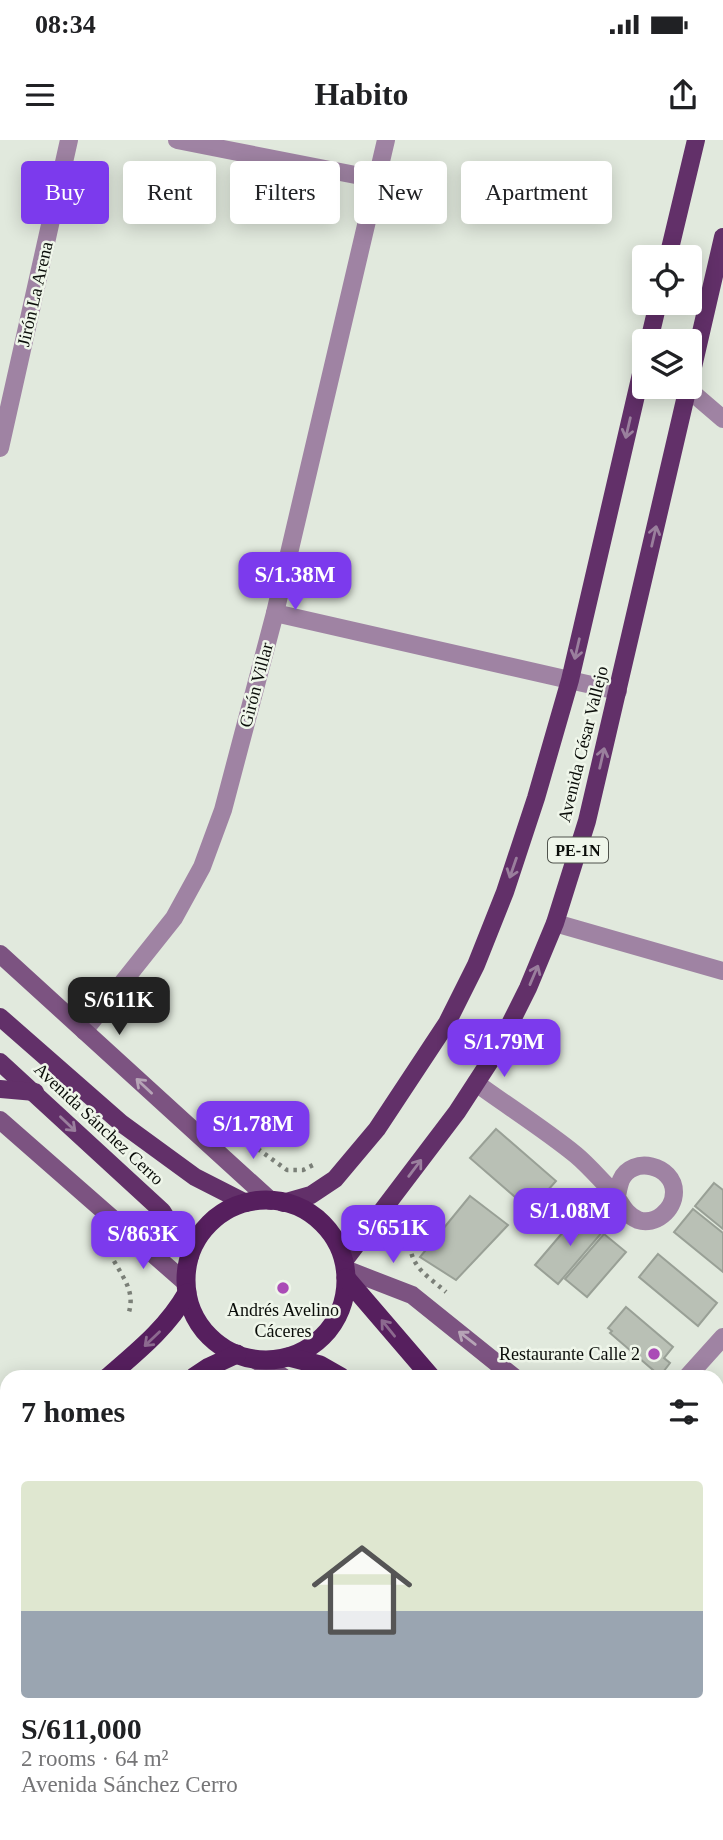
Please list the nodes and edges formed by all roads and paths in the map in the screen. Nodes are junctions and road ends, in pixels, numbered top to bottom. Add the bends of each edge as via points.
1 (69, 140) edge
2 (177, 140) edge
3 (386, 140) edge
4 (696, 140) edge
5 (381, 161) edge
6 (354, 175) edge
7 (366, 224) edge
8 (723, 237) edge
9 (671, 245) edge
10 (701, 329) edge
11 (635, 399) edge
12 (685, 399) edge
13 (702, 399) edge
14 (5, 404) edge
15 (723, 419) edge
16 (0, 448) edge
17 (275, 613) junction
18 (569, 680) junction
19 (618, 691) junction
20 (555, 923) junction
21 (0, 954) edge
22 (723, 971) edge
23 (0, 1017) edge
24 (84, 1031) junction
25 (0, 1062) edge
26 (476, 1083) junction
27 (0, 1089) edge
28 (35, 1092) junction
29 (0, 1120) edge
30 (237, 1134) dead end
31 (315, 1164) dead end
32 (617, 1196) dead end
33 (277, 1202) junction
34 (246, 1203) junction
35 (409, 1237) dead end
36 (190, 1256) junction
37 (114, 1261) dead end
38 (345, 1269) junction
39 (186, 1288) junction
40 (456, 1301) dead end
41 (128, 1315) dead end
42 (723, 1337) edge
43 (246, 1357) junction
44 (289, 1357) junction
45 (116, 1370) edge
46 (204, 1370) edge
47 (269, 1370) edge
48 (330, 1370) edge
49 (425, 1370) edge
50 (505, 1370) edge
51 (693, 1370) edge

1 - 14 street, Jirón La Arena
2 - 6 street
3 - 5 street, Girón Villar
4 - 9 main road
7 - 17 street, Girón Villar
8 - 10 main road, Avenida César Vallejo / PE-1N
11 -> 18 main road, Avenida César Vallejo / PE-1N
19 -> 12 main road, Avenida César Vallejo / PE-1N
13 - 15 street
14 - 16 street, Jirón La Arena
17 - 18 street
17 - 24 street, Girón Villar via 223,810 202,867 174,918
18 - 19 street
18 -> 33 main road, Avenida César Vallejo / PE-1N via 505,892 447,1023 377,1129 335,1179 311,1195
20 -> 19 main road, Avenida César Vallejo / PE-1N via 587,821
20 - 22 street
26 -> 20 main road, Avenida César Vallejo / PE-1N via 528,989
21 - 24 main road
23 - 34 main road, Avenida Sánchez Cerro via 121,1123 195,1177
33 -> 24 main road
25 - 28 main road, Avenida Sánchez Cerro
26 - 32 street via 578,1156
38 -> 26 main road, Avenida César Vallejo / PE-1N
27 - 28 main road
28 -> 36 main road, Avenida Sánchez Cerro via 162,1211
29 - 39 main road
30 - 31 path via 287,1170
33 - 34 highway, PE-1N
33 - 38 highway, PE-1N via 317,1219 334,1238
34 - 36 highway, PE-1N via 211,1223
35 - 40 path via 417,1267
36 - 39 highway, PE-1N
37 - 41 path via 131,1292
38 - 44 highway, PE-1N via 342,1308 335,1321 315,1343
49 -> 38 highway, PE-1N
50 -> 38 main road via 412,1295
39 - 43 highway via 204,1330 224,1348
39 -> 45 highway via 175,1314
42 - 51 street
43 - 44 highway, PE-1N
43 - 46 highway
43 - 47 main road
44 - 48 highway, PE-1N

